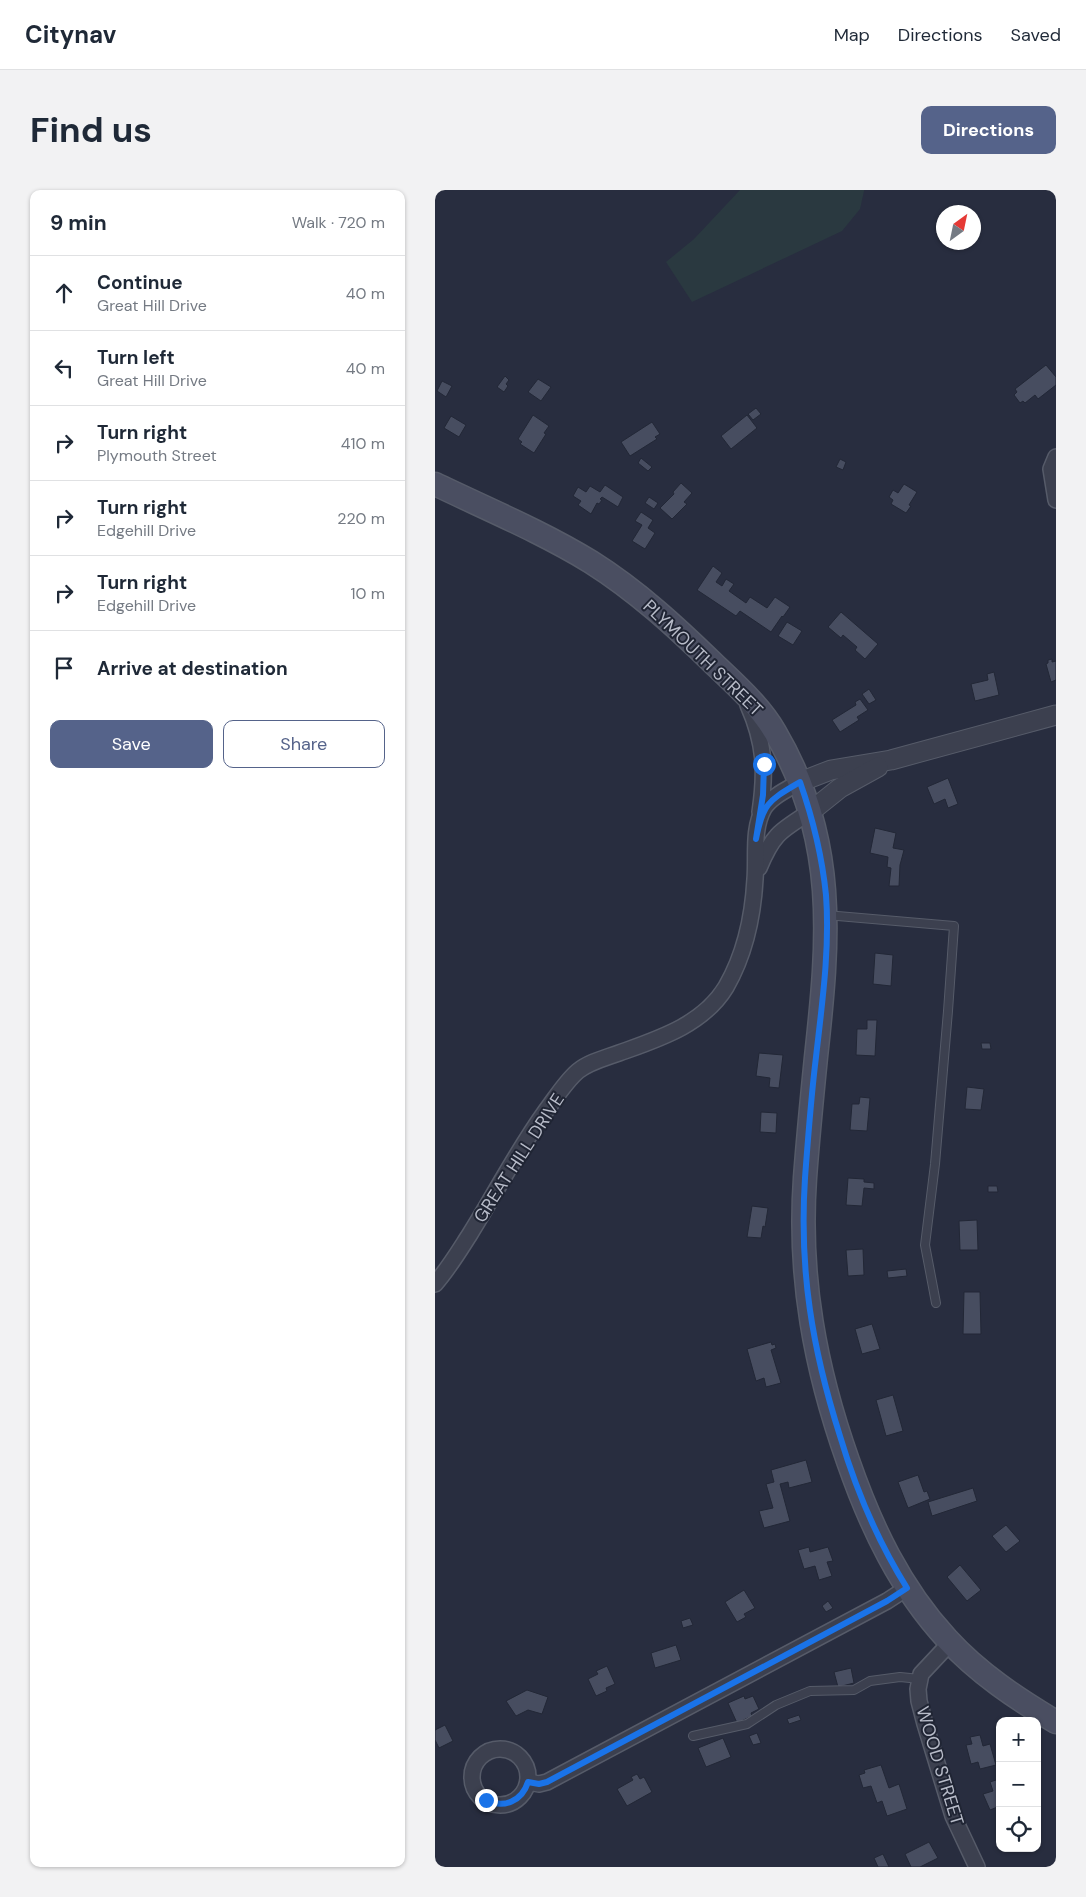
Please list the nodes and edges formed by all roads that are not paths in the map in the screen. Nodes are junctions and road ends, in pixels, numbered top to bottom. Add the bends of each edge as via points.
1 (1056, 457) edge
2 (435, 484) edge
3 (1056, 500) edge
4 (745, 694) junction
5 (1056, 714) edge
6 (891, 760) junction
7 (800, 782) junction
8 (810, 812) junction
9 (756, 839) junction
10 (755, 879) junction
11 (826, 914) junction
12 (435, 1284) edge
13 (936, 1302) dead end
14 (907, 1588) junction
15 (950, 1643) junction
16 (920, 1679) junction
17 (1056, 1722) edge
18 (693, 1736) dead end
19 (528, 1782) dead end
20 (977, 1867) edge

1 - 3 street via 1051,469
2 - 4 main road, PLYMOUTH STREET via 532,530 594,564 655,609
4 - 7 main road, PLYMOUTH STREET via 771,726
4 - 9 street, GREAT HILL DRIVE via 760,736 764,764
5 - 6 street
6 - 7 street via 844,767
6 - 8 street via 847,783
7 - 8 main road, PLYMOUTH STREET
7 - 9 street, GREAT HILL DRIVE via 767,805
8 - 10 street, GREAT HILL DRIVE via 772,840
8 - 11 main road, PLYMOUTH STREET via 821,857
9 - 10 street, GREAT HILL DRIVE
10 - 12 street, GREAT HILL DRIVE via 742,951 732,976 715,1001 697,1018 677,1030 594,1061 579,1070 536,1126 448,1269
11 - 13 lane via 954,926 936,1154 925,1245
11 - 14 main road, PLYMOUTH STREET via 825,970 804,1200 806,1289 816,1350 843,1448 868,1515 889,1560
14 - 15 main road, PLYMOUTH STREET
14 - 19 street via 547,1782
15 - 16 street via 925,1668
15 - 17 main road, PLYMOUTH STREET via 985,1673
16 - 18 lane via 900,1677 870,1681 853,1690 810,1691 747,1724
16 - 20 street, WOOD STREET via 919,1701 925,1724 953,1816

